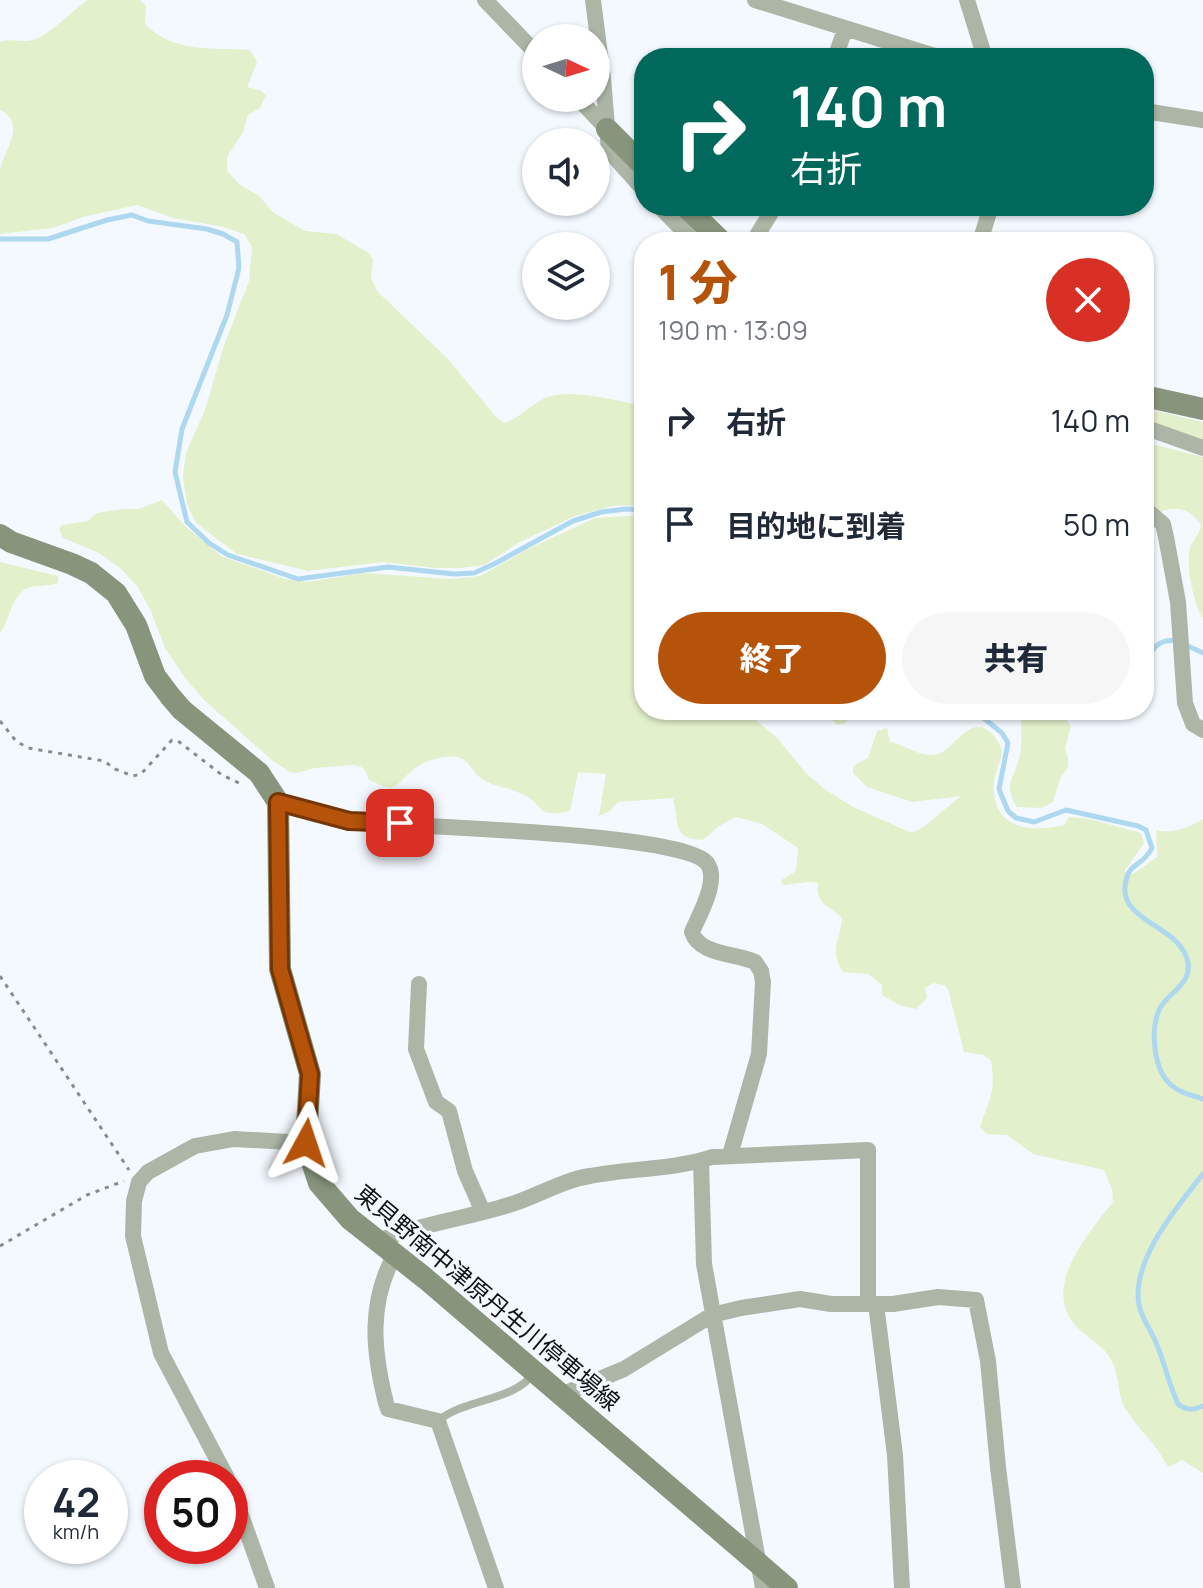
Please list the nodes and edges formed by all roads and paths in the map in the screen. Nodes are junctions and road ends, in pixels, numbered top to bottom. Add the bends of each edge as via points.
1 (485, 0) edge
2 (593, 0) edge
3 (755, 0) edge
4 (967, 0) edge
5 (845, 29) junction
6 (522, 38) edge
7 (838, 48) edge
8 (908, 48) edge
9 (982, 48) edge
10 (591, 112) edge
11 (1154, 113) edge
12 (1203, 120) edge
13 (606, 128) edge
14 (607, 128) edge
15 (610, 132) edge
16 (610, 153) edge
17 (634, 156) edge
18 (634, 180) edge
19 (669, 216) edge
20 (695, 216) edge
21 (684, 232) edge
22 (712, 232) edge
23 (1154, 398) edge
24 (1203, 409) edge
25 (1154, 431) edge
26 (1203, 448) edge
27 (1154, 516) edge
28 (0, 535) edge
29 (0, 721) edge
30 (1203, 730) edge
31 (249, 788) dead end
32 (278, 802) junction
33 (0, 976) edge
34 (419, 984) dead end
35 (306, 1143) junction
36 (730, 1155) junction
37 (701, 1161) junction
38 (139, 1182) junction
39 (483, 1212) junction
40 (0, 1246) edge
41 (387, 1248) junction
42 (872, 1304) junction
43 (712, 1315) junction
44 (534, 1372) junction
45 (561, 1395) junction
46 (438, 1421) junction
47 (217, 1460) edge
48 (248, 1535) edge
49 (758, 1563) junction
50 (267, 1588) edge
51 (496, 1588) edge
52 (763, 1588) edge
53 (787, 1588) edge
54 (902, 1588) edge
55 (1013, 1588) edge

1 - 6 street
2 - 14 street
3 - 5 street
4 - 9 street
5 - 7 street
5 - 8 street
10 - 13 street
11 - 12 street
15 - 17 main road
16 - 18 street
19 - 21 street
20 - 22 main road
23 - 24 main road
25 - 26 street
27 - 30 street via 1163,524 1178,602 1189,716
28 - 32 main road via 91,573 116,593 170,696 259,773
29 - 31 path via 28,748 104,761 133,776 172,740 178,741 222,775
32 - 35 main road, 東貝野南中津原丹生川停車場線 via 280,969 310,1074
32 - 36 street via 349,821 598,838 701,858 710,869 710,886 694,939 705,948 755,962 763,982 759,1054
33 - 38 path
34 - 39 street via 416,1049 436,1102 449,1111
35 - 38 street via 221,1139 195,1146
35 - 41 main road, 東貝野南中津原丹生川停車場線 via 329,1197
36 - 37 street
36 - 42 street via 868,1150
37 - 39 street via 572,1180
37 - 43 street via 702,1239
38 - 40 path via 124,1181 87,1195
38 - 47 street via 133,1236 161,1353
39 - 41 street via 404,1231
41 - 44 main road, 東貝野南中津原丹生川停車場線
41 - 46 street via 375,1330 386,1403 395,1412
42 - 43 street via 800,1299
42 - 54 street via 895,1455
42 - 55 street via 938,1297 976,1300 988,1361
43 - 45 street via 624,1369
43 - 49 street
44 - 45 main road, 東貝野南中津原丹生川停車場線
44 - 46 lane via 524,1385
45 - 49 main road, 東貝野南中津原丹生川停車場線
46 - 51 street
48 - 50 street
49 - 52 street
49 - 53 main road, 東貝野南中津原丹生川停車場線

